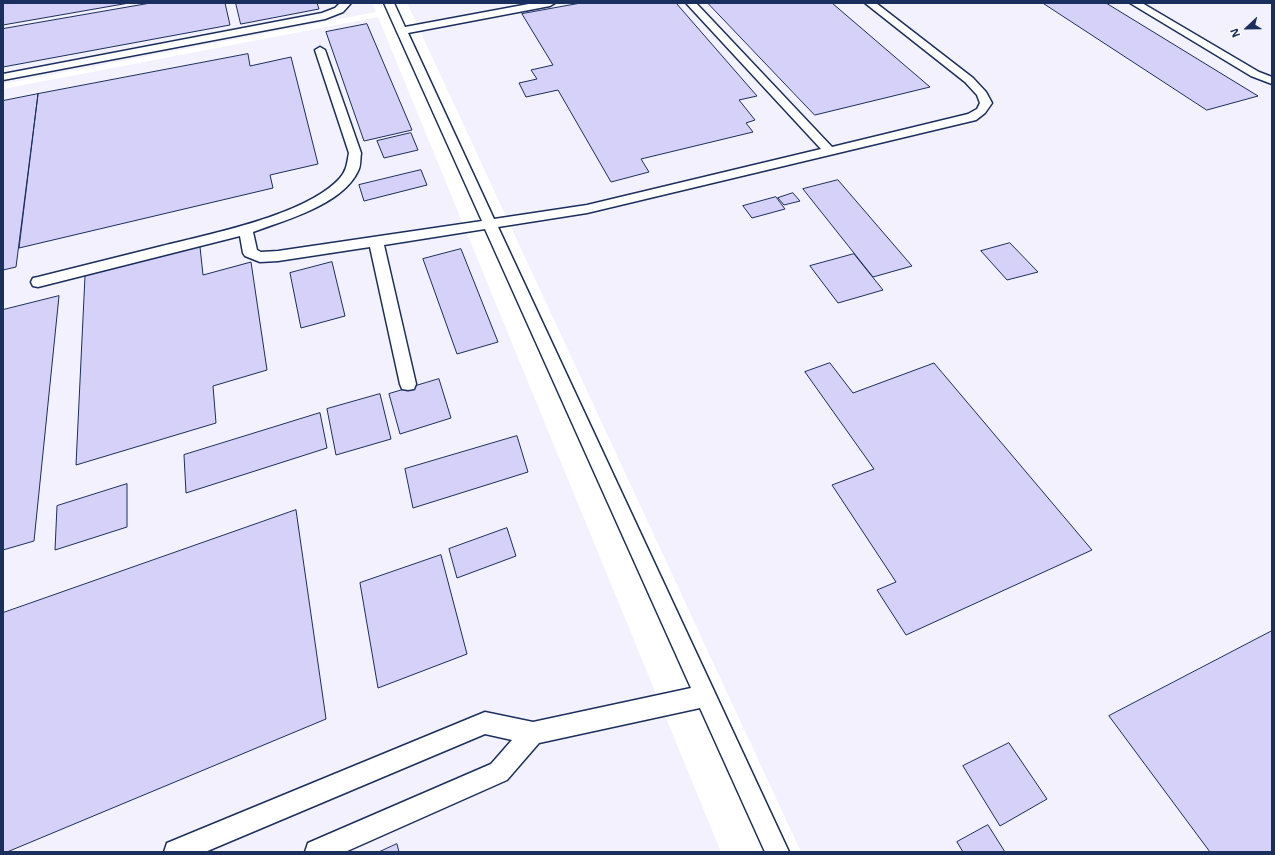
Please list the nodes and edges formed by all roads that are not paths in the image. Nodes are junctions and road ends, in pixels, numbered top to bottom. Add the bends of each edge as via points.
1 (346, 3) edge
2 (389, 3) edge
3 (550, 3) edge
4 (691, 3) edge
5 (870, 3) edge
6 (1135, 3) edge
7 (401, 31) junction
8 (320, 50) dead end
9 (3, 77) edge
10 (1272, 81) edge
11 (828, 151) junction
12 (490, 224) junction
13 (246, 230) junction
14 (376, 241) junction
15 (38, 282) dead end
16 (408, 384) dead end
17 (706, 696) junction
18 (533, 733) junction
19 (176, 852) edge
20 (317, 852) edge
21 (777, 852) edge

1 - 9 lane via 339,10 325,16
2 - 7 lane
3 - 7 lane
4 - 11 lane
5 - 11 lane via 969,80 982,94 986,103 981,111 972,117
6 - 10 lane via 1255,74
7 - 12 lane
8 - 13 lane via 355,152 353,169 344,182 323,198
11 - 12 lane via 587,209
12 - 14 lane
12 - 17 lane
13 - 14 lane via 250,252 260,257
13 - 15 lane
14 - 16 lane
17 - 18 lane
17 - 21 lane
18 - 19 lane via 485,723
18 - 20 lane via 499,772

